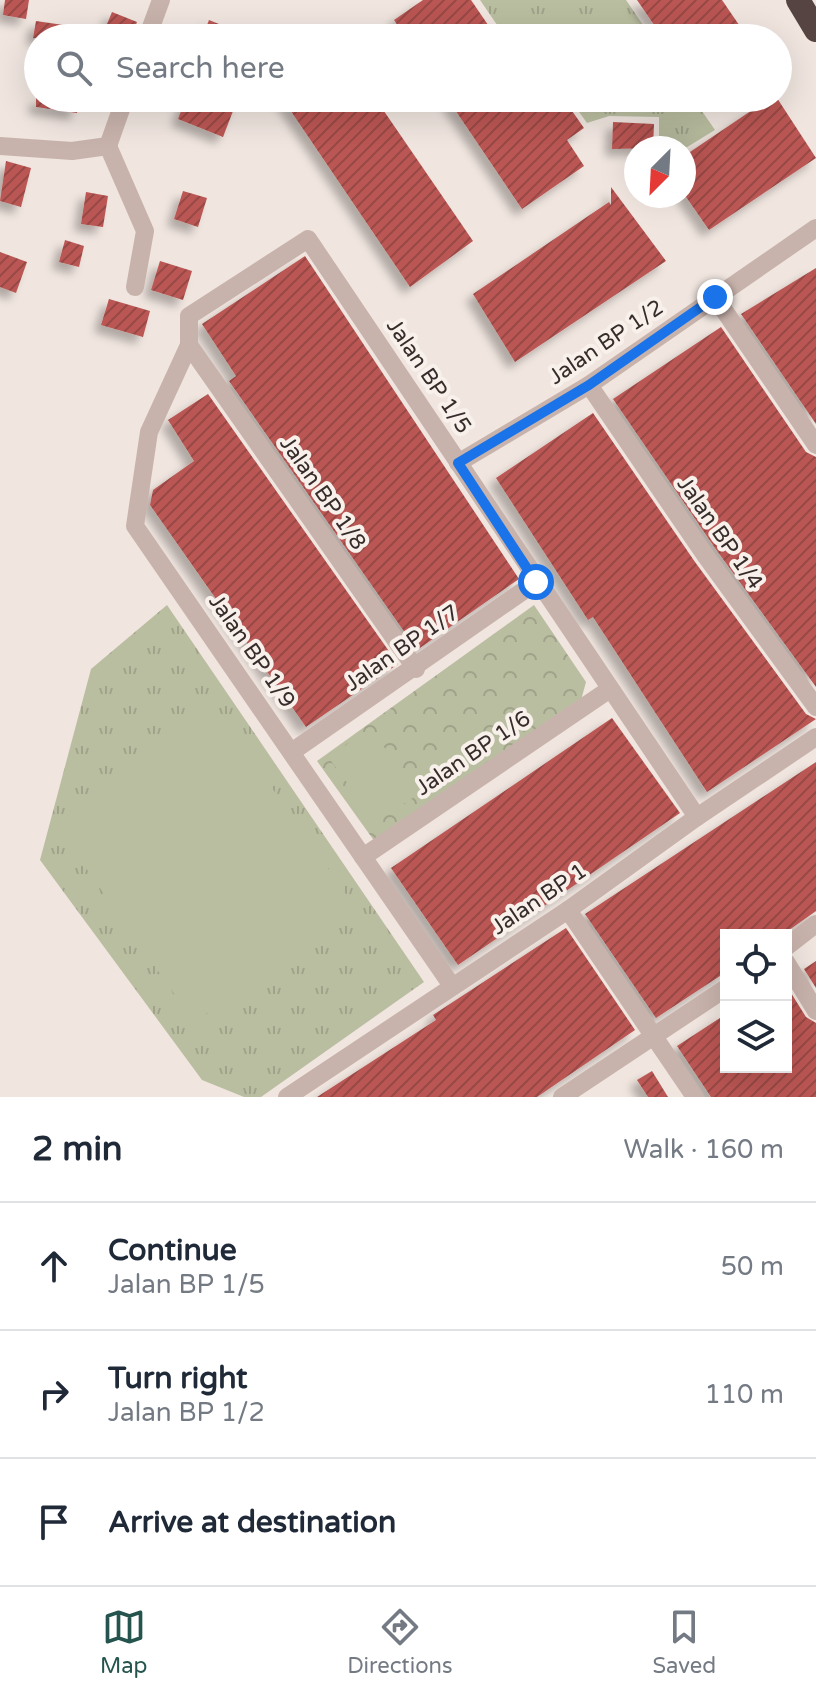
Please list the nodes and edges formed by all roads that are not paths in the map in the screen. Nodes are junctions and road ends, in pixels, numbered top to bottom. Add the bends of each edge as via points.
1 (161, 0) edge
2 (798, 0) edge
3 (809, 0) edge
4 (816, 14) edge
5 (152, 24) edge
6 (816, 30) edge
7 (120, 112) edge
8 (0, 146) edge
9 (108, 146) junction
10 (816, 228) edge
11 (135, 287) dead end
12 (715, 297) junction
13 (189, 316) joint
14 (189, 345) junction
15 (589, 385) junction
16 (816, 445) edge
17 (458, 463) junction
18 (536, 582) junction
19 (416, 669) junction
20 (610, 689) junction
21 (816, 707) edge
22 (816, 737) edge
23 (293, 751) junction
24 (697, 817) junction
25 (363, 857) junction
26 (568, 910) junction
27 (816, 924) edge
28 (792, 942) edge
29 (792, 972) edge
30 (452, 986) junction
31 (720, 992) edge
32 (816, 1011) edge
33 (653, 1035) junction
34 (287, 1097) edge
35 (562, 1097) edge
36 (695, 1097) edge

1 - 5 street
2 - 6 highway
3 - 4 highway
7 - 9 street
8 - 9 street via 72,151
9 - 11 street via 145,231
10 - 12 street, Jalan BP 1/2
12 - 15 street, Jalan BP 1/2
12 - 16 street
13 - 14 street, Jalan BP 1/9
13 - 17 street, Jalan BP 1/5 via 308,239
14 - 19 street, Jalan BP 1/8
14 - 23 street, Jalan BP 1/9 via 149,432 135,526
15 - 17 street, Jalan BP 1/2
15 - 21 street, Jalan BP 1/4
17 - 18 street, Jalan BP 1/5
18 - 19 street, Jalan BP 1/7
18 - 20 street, Jalan BP 1/5
19 - 23 street, Jalan BP 1/7
20 - 24 street, Jalan BP 1/5
20 - 25 street, Jalan BP 1/6
22 - 24 street, Jalan BP 1
23 - 25 street, Jalan BP 1/9
24 - 26 street, Jalan BP 1
25 - 30 street, Jalan BP 1/9
26 - 30 street, Jalan BP 1
26 - 33 street
27 - 28 street
29 - 32 street
30 - 34 street, Jalan BP 1
31 - 33 street
33 - 35 street
33 - 36 street

